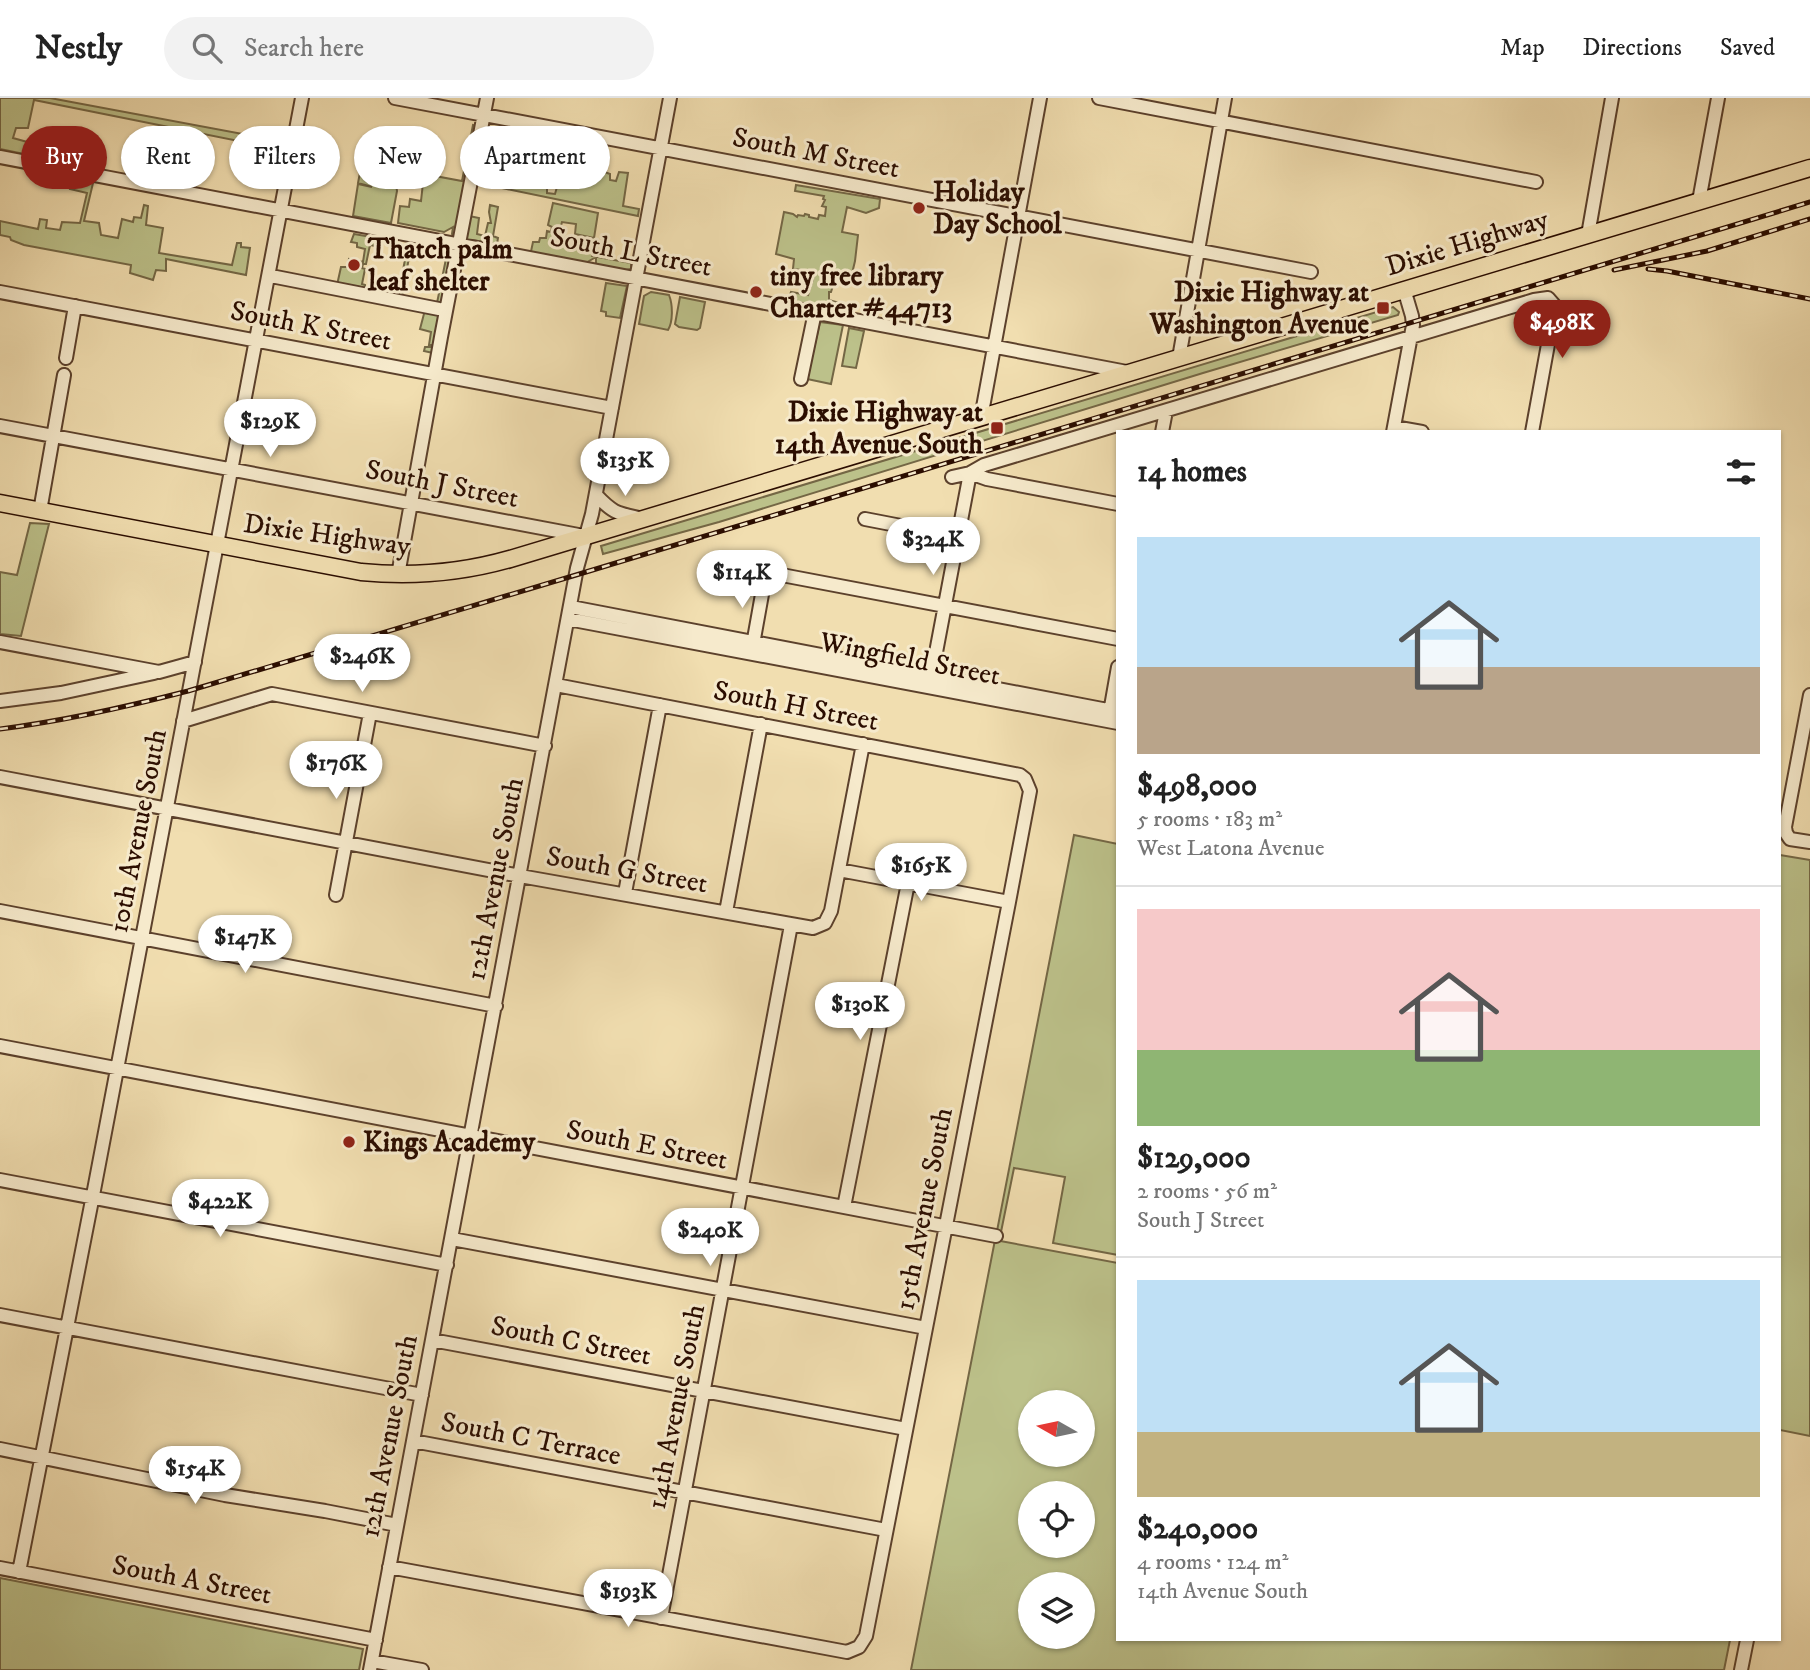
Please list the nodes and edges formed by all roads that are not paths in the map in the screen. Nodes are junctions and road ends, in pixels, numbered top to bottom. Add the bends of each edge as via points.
1 (302, 98) edge
2 (395, 98) edge
3 (487, 98) edge
4 (670, 98) edge
5 (1040, 98) edge
6 (1099, 98) edge
7 (1225, 98) edge
8 (1612, 98) edge
9 (1718, 98) edge
10 (484, 115) junction
11 (1220, 121) junction
12 (660, 149) junction
13 (0, 157) edge
14 (1810, 168) edge
15 (1536, 182) dead end
16 (1699, 201) junction
17 (281, 211) junction
18 (1018, 217) junction
19 (1588, 235) junction
20 (459, 244) junction
21 (1198, 250) junction
22 (1311, 272) dead end
23 (276, 277) dead end
24 (635, 278) junction
25 (1404, 289) junction
26 (0, 292) edge
27 (75, 306) junction
28 (439, 309) dead end
29 (815, 313) junction
30 (1411, 337) junction
31 (256, 340) junction
32 (993, 347) junction
33 (66, 358) dead end
34 (1179, 358) junction
35 (1129, 372) junction
36 (434, 374) junction
37 (64, 375) dead end
38 (801, 379) dead end
39 (612, 408) junction
40 (1166, 411) junction
41 (981, 418) junction
42 (0, 426) edge
43 (1162, 430) edge
44 (1394, 430) edge
45 (1532, 430) edge
46 (53, 436) junction
47 (231, 469) junction
48 (970, 473) junction
49 (951, 477) dead end
50 (596, 495) junction
51 (0, 503) edge
52 (410, 503) junction
53 (1116, 504) edge
54 (40, 511) junction
55 (643, 519) junction
56 (864, 519) dead end
57 (586, 536) junction
58 (958, 537) junction
59 (216, 545) junction
60 (398, 575) junction
61 (945, 606) junction
62 (569, 613) junction
63 (1116, 639) edge
64 (0, 642) edge
65 (752, 648) junction
66 (195, 662) junction
67 (159, 672) junction
68 (931, 682) junction
69 (556, 685) junction
70 (1116, 692) edge
71 (1810, 695) edge
72 (0, 701) edge
73 (660, 705) junction
74 (370, 713) junction
75 (1114, 717) edge
76 (183, 720) junction
77 (761, 724) junction
78 (863, 744) junction
79 (545, 746) junction
80 (0, 777) edge
81 (1025, 779) joint
82 (167, 808) junction
83 (345, 842) junction
84 (1810, 842) edge
85 (839, 870) junction
86 (520, 876) junction
87 (908, 883) junction
88 (625, 893) junction
89 (336, 895) dead end
90 (1009, 902) junction
91 (0, 911) edge
92 (726, 912) junction
93 (791, 925) junction
94 (142, 938) junction
95 (496, 1006) junction
96 (0, 1046) edge
97 (117, 1068) junction
98 (471, 1135) junction
99 (0, 1180) edge
100 (742, 1188) junction
101 (93, 1198) junction
102 (844, 1208) junction
103 (946, 1226) junction
104 (996, 1236) dead end
105 (452, 1239) junction
106 (447, 1265) junction
107 (723, 1290) junction
108 (0, 1315) edge
109 (67, 1328) junction
110 (926, 1328) junction
111 (432, 1340) junction
112 (704, 1391) junction
113 (422, 1395) junction
114 (906, 1429) junction
115 (413, 1441) junction
116 (0, 1449) edge
117 (41, 1457) junction
118 (685, 1492) junction
119 (397, 1525) junction
120 (886, 1530) junction
121 (389, 1567) junction
122 (0, 1568) edge
123 (19, 1572) junction
124 (661, 1618) junction
125 (376, 1640) junction
126 (1747, 1641) edge
127 (371, 1666) edge
128 (422, 1670) edge
129 (1741, 1670) edge

1 - 17 street, 10th Avenue South
2 - 10 street, South M Street
3 - 10 street
4 - 12 street, 12th Avenue South
5 - 18 street
6 - 11 street
7 - 11 street
8 - 19 street
9 - 16 street
10 - 12 street, South M Street
10 - 20 street
11 - 15 street
11 - 21 street
12 - 18 street, South M Street
12 - 24 street, 12th Avenue South
13 - 17 street, South L Street
14 - 16 main road, Dixie Highway
16 - 19 main road, Dixie Highway
17 - 20 street, South L Street
17 - 31 street, 10th Avenue South
18 - 21 street, South M Street
18 - 32 street
19 - 25 main road, Dixie Highway
20 - 24 street, South L Street
20 - 36 street
21 - 22 street, South M Street
21 - 34 street
23 - 28 street
24 - 29 street, South L Street
24 - 39 street, 12th Avenue South
25 - 30 street via 1412,316
25 - 34 main road, Dixie Highway
26 - 27 street, South K Street
27 - 31 street, South K Street
27 - 33 street
29 - 32 street, South L Street
29 - 38 street
30 - 40 street
30 - 44 street
30 - 45 street via 1548,298 1555,306
31 - 36 street, South K Street
31 - 47 street, 10th Avenue South
32 - 35 street, South L Street
32 - 41 street
34 - 35 main road, Dixie Highway
35 - 41 main road, Dixie Highway
36 - 39 street, South K Street
36 - 52 street
37 - 46 street
39 - 50 street, 12th Avenue South
40 - 43 street
40 - 48 street
41 - 55 main road, Dixie Highway
42 - 46 street, South J Street
46 - 47 street, South J Street
46 - 54 street
47 - 52 street, South J Street
47 - 59 street, 10th Avenue South
48 - 49 street
48 - 53 street
48 - 58 street
50 - 55 street via 609,509
50 - 57 street, 12th Avenue South
51 - 54 main road, Dixie Highway
52 - 57 street, South J Street
52 - 60 street
54 - 59 main road, Dixie Highway
55 - 57 main road, Dixie Highway
56 - 58 street
57 - 60 main road, Dixie Highway via 477,568
57 - 62 street, 12th Avenue South
58 - 61 street
59 - 60 main road, Dixie Highway
59 - 66 street, 10th Avenue South
61 - 63 street
61 - 65 street via 766,572
61 - 68 street
62 - 65 street, Wingfield Street
62 - 69 street, 12th Avenue South
64 - 67 street
65 - 68 street, Wingfield Street
66 - 67 street
66 - 76 street, 10th Avenue South
67 - 72 street
68 - 75 street, Wingfield Street
69 - 73 street, South H Street
69 - 79 street, 12th Avenue South
70 - 75 street
71 - 84 street via 1786,827 1790,839
73 - 77 street, South H Street
73 - 88 street
74 - 76 street via 272,694
74 - 79 street
74 - 83 street
76 - 82 street, 10th Avenue South
77 - 78 street, South H Street
77 - 92 street
78 - 81 street, South H Street via 1013,772
78 - 85 street
79 - 86 street, 12th Avenue South
80 - 82 street, South G Street
81 - 90 street, 15th Avenue South via 1030,791
82 - 83 street, South G Street
82 - 94 street, 10th Avenue South
83 - 86 street, South G Street
83 - 89 street
85 - 87 street
85 - 93 street via 825,923 813,928
86 - 88 street, South G Street
86 - 95 street, 12th Avenue South
87 - 90 street
87 - 102 street
88 - 92 street, South G Street
90 - 103 street, 15th Avenue South
91 - 94 street
92 - 93 street, South G Street
93 - 100 street, 14th Avenue South
94 - 95 street
94 - 97 street, 10th Avenue South
95 - 98 street, 12th Avenue South
96 - 97 street, South E Street
97 - 98 street, South E Street
97 - 101 street, 10th Avenue South
98 - 100 street, South E Street
98 - 105 street, 12th Avenue South
99 - 101 street
100 - 102 street, South E Street
100 - 107 street, 14th Avenue South
101 - 106 street
101 - 109 street, 10th Avenue South
102 - 103 street, South E Street
103 - 104 street, South E Street
103 - 110 street, 15th Avenue South
105 - 106 street, 12th Avenue South
105 - 107 street
106 - 111 street, 12th Avenue South
107 - 110 street
107 - 112 street, 14th Avenue South
108 - 109 street
109 - 113 street
109 - 117 street, 10th Avenue South
110 - 114 street, 15th Avenue South
111 - 112 street, South C Street
111 - 113 street, 12th Avenue South
112 - 114 street, South C Street
112 - 118 street, 14th Avenue South
113 - 115 street, 12th Avenue South
114 - 120 street, 15th Avenue South
115 - 118 street, South C Terrace
115 - 119 street, 12th Avenue South
116 - 117 street
117 - 119 street
117 - 123 street, 10th Avenue South
118 - 120 street, South C Terrace
118 - 124 street, 14th Avenue South
119 - 121 street, 12th Avenue South
120 - 124 street, 15th Avenue South via 866,1636 859,1647 847,1652
121 - 124 street
121 - 125 street, 12th Avenue South
122 - 123 street, South A Street
123 - 125 street, South A Street
125 - 127 street, 12th Avenue South
126 - 129 street
127 - 128 street

